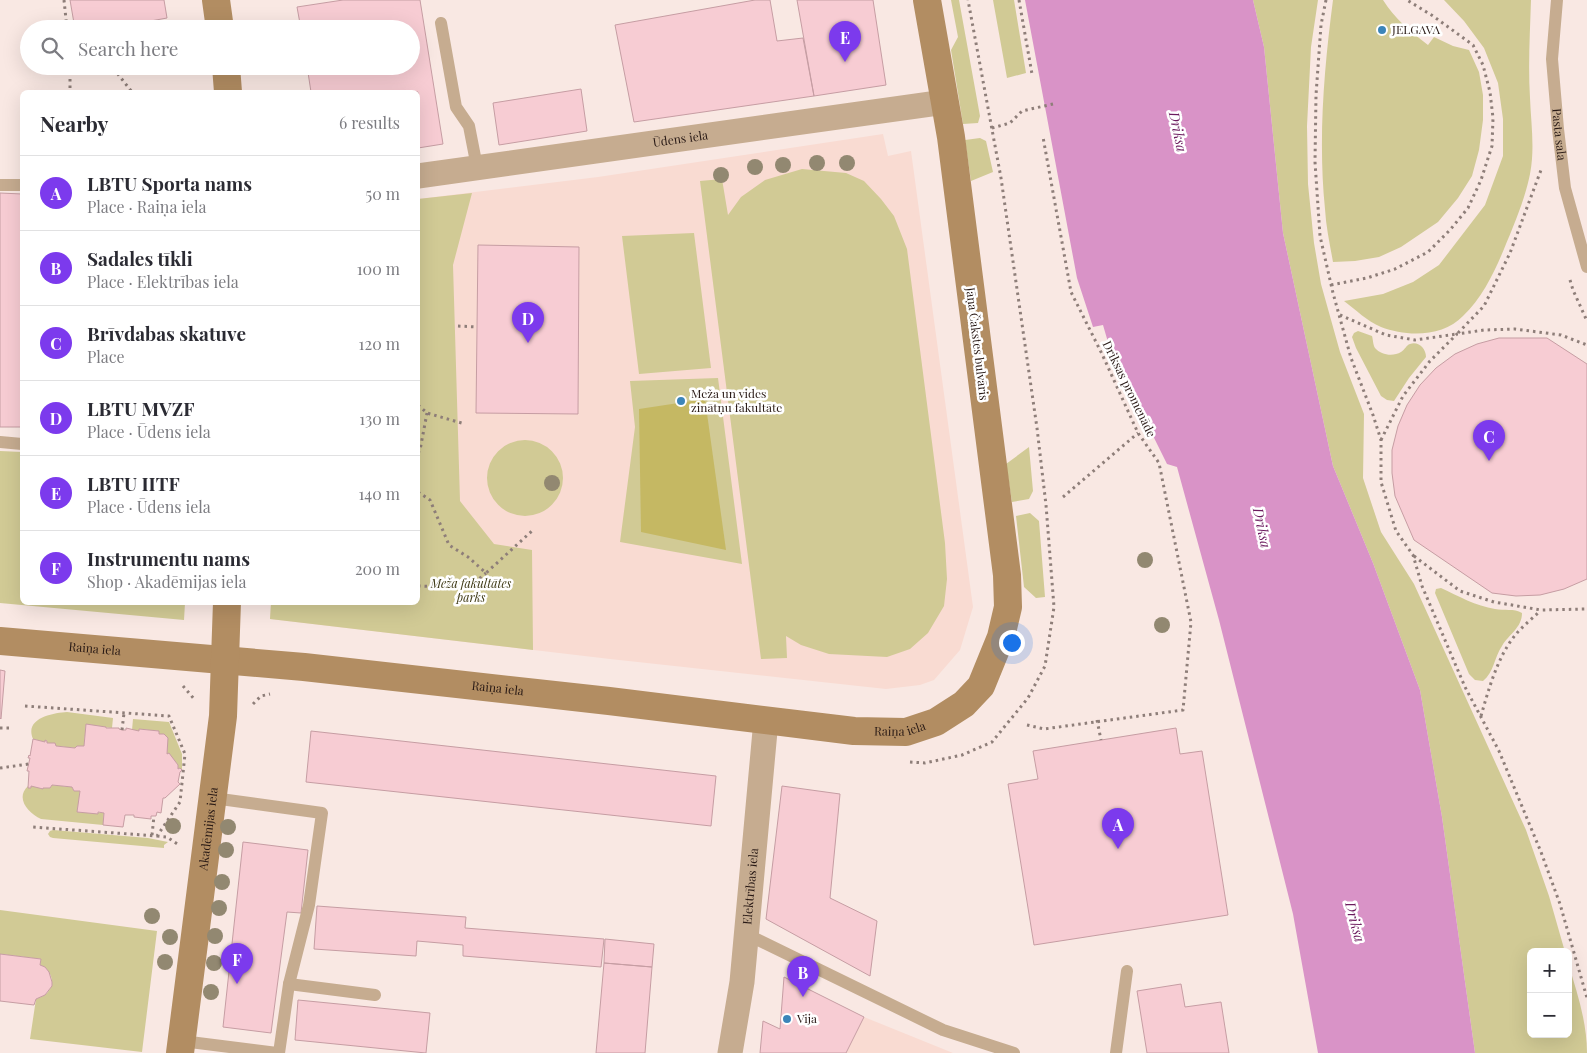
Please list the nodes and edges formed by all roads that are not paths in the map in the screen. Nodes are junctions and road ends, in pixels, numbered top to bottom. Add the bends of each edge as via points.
1 (216, 0) edge
2 (926, 0) edge
3 (1557, 0) edge
4 (219, 20) edge
5 (442, 23) dead end
6 (227, 75) edge
7 (228, 90) edge
8 (944, 102) junction
9 (477, 167) junction
10 (420, 176) edge
11 (0, 185) edge
12 (20, 185) edge
13 (1587, 267) edge
14 (0, 442) edge
15 (20, 444) edge
16 (227, 605) edge
17 (0, 641) edge
18 (225, 661) junction
19 (981, 686) joint
20 (766, 720) junction
21 (213, 798) junction
22 (746, 934) junction
23 (1126, 971) dead end
24 (289, 984) junction
25 (375, 995) dead end
26 (181, 1047) edge
27 (278, 1053) edge
28 (730, 1053) edge
29 (1014, 1053) edge
30 (1116, 1053) edge

1 - 4 street
2 - 8 street, Jāņa Čakstes bulvāris
3 - 13 lane, Pasta sala via 1552,59 1558,129 1565,188
5 - 9 lane via 456,107 469,126
6 - 7 street
8 - 9 street, Ūdens iela
8 - 19 street, Jāņa Čakstes bulvāris via 1007,575 1008,607 1001,637
9 - 10 street, Ūdens iela
11 - 12 lane
14 - 15 lane
16 - 18 street, Akadēmijas iela
17 - 18 street, Raiņa iela
18 - 20 street, Raiņa iela
18 - 21 street, Akadēmijas iela via 223,716
19 - 20 street, Raiņa iela via 964,704 936,722 906,732 854,731
20 - 22 street, Elektrības iela
21 - 24 lane via 322,813 309,904
21 - 26 street, Akadēmijas iela
22 - 28 street, Elektrības iela
22 - 29 lane via 944,1030
23 - 30 lane
24 - 25 lane
24 - 27 lane
26 - 27 lane

